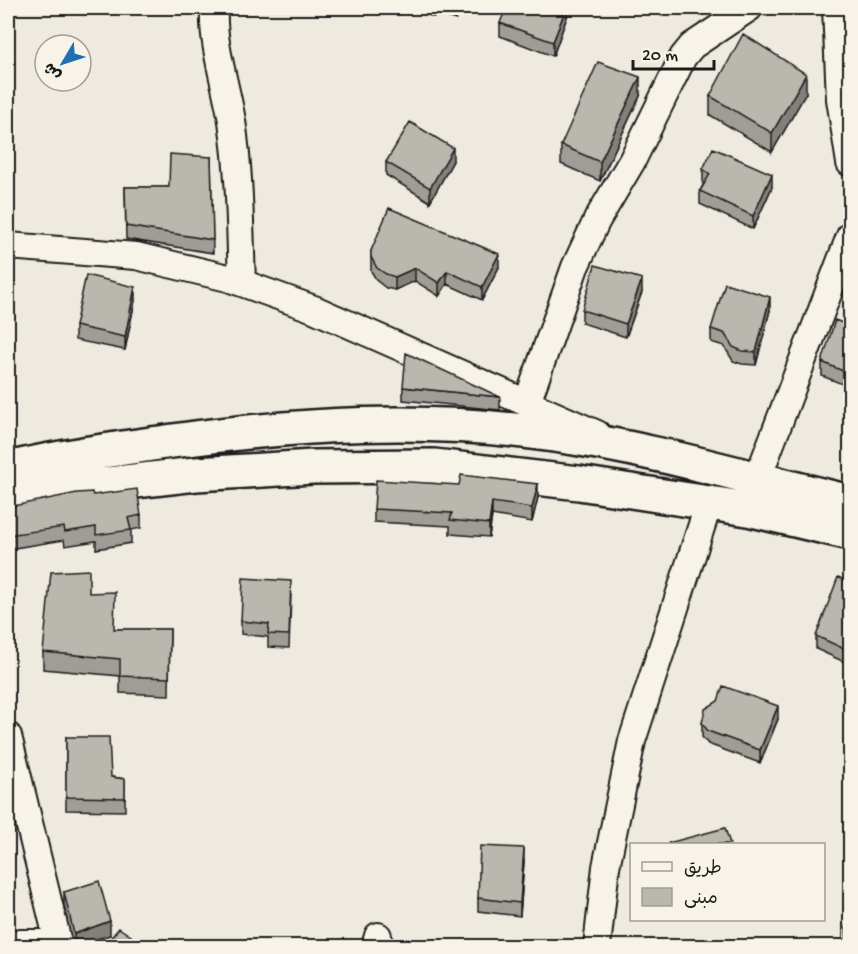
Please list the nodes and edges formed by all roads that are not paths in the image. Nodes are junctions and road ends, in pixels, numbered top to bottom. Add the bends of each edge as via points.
1 (214, 8) edge
2 (749, 8) edge
3 (836, 8) edge
4 (850, 163) edge
5 (850, 236) edge
6 (8, 246) edge
7 (242, 283) junction
8 (527, 403) junction
9 (627, 447) junction
10 (8, 469) edge
11 (757, 480) junction
12 (8, 501) edge
13 (850, 502) edge
14 (709, 503) junction
15 (850, 533) edge
16 (8, 736) edge
17 (8, 943) edge
18 (58, 945) edge
19 (597, 946) edge

1 - 7 street via 213,25 232,123 239,185
2 - 8 street via 692,46 683,57 575,267
3 - 4 street via 840,99
5 - 11 street
6 - 7 street via 136,256
7 - 8 street via 314,309
8 - 9 street
9 - 10 main road via 552,434 439,424 312,425 66,456
9 - 11 main road
11 - 13 main road
12 - 14 main road via 74,488 196,474 313,467 434,466
14 - 15 main road
14 - 19 street via 632,741 606,867
16 - 18 street
17 - 18 street

